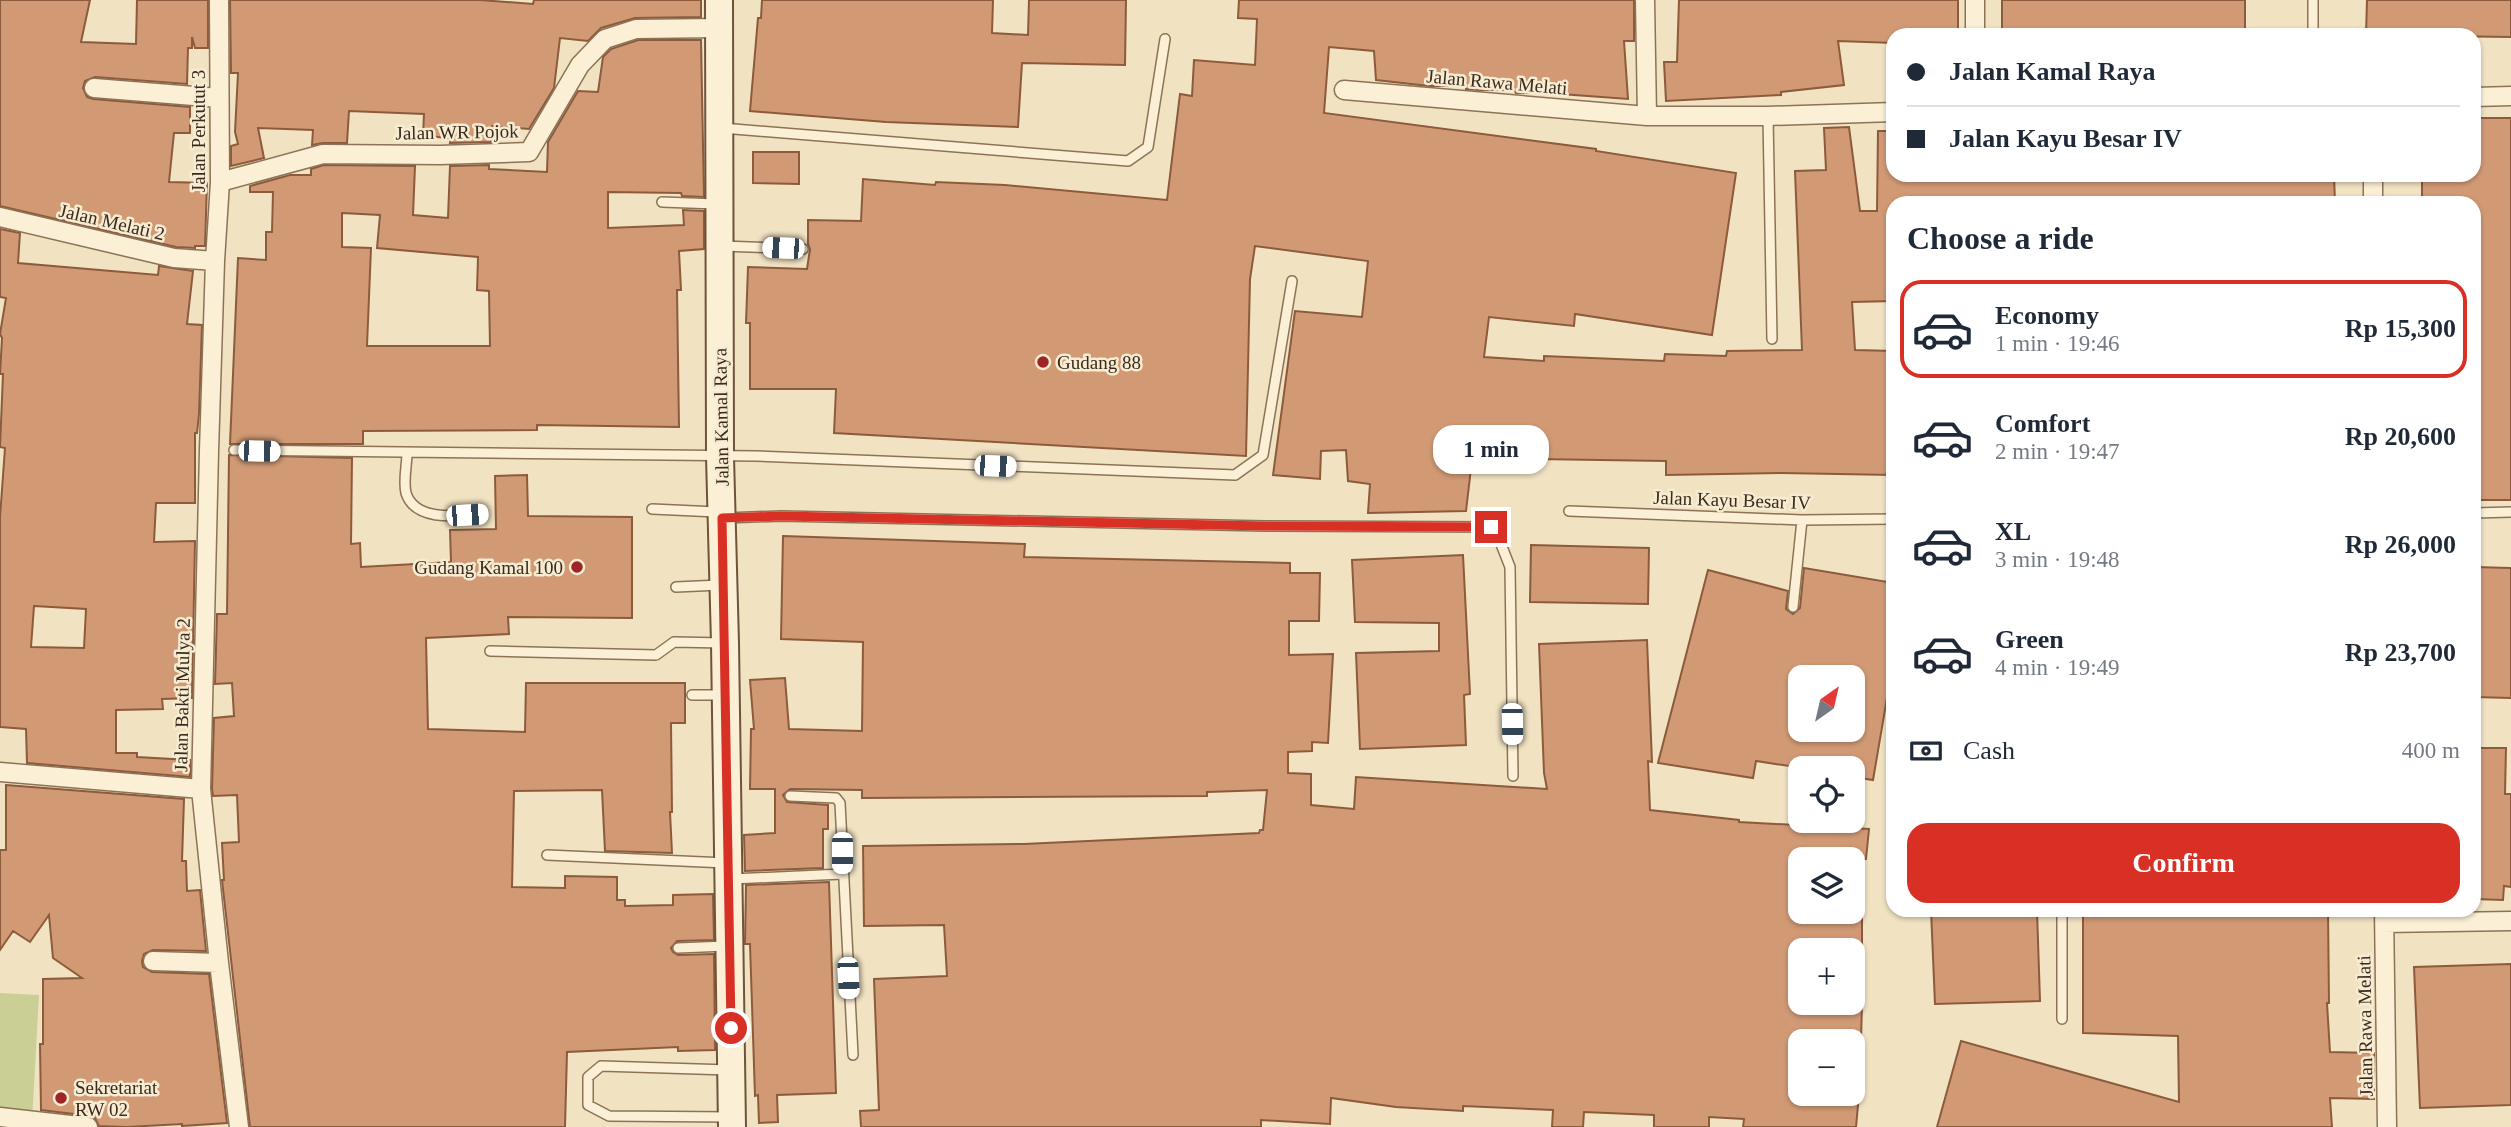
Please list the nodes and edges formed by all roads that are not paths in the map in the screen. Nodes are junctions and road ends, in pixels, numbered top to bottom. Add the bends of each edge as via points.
1 (219, 0) edge
2 (719, 0) edge
3 (1645, 0) edge
4 (1975, 0) edge
5 (2313, 0) edge
6 (719, 28) junction
7 (1975, 28) edge
8 (2314, 28) edge
9 (1165, 39) dead end
10 (93, 88) dead end
11 (1344, 90) dead end
12 (2511, 96) edge
13 (2481, 97) edge
14 (219, 98) junction
15 (1886, 112) edge
16 (1647, 116) junction
17 (1768, 116) junction
18 (720, 128) junction
19 (220, 182) junction
20 (662, 202) dead end
21 (720, 204) junction
22 (0, 217) edge
23 (720, 246) junction
24 (803, 249) dead end
25 (215, 261) junction
26 (1292, 281) dead end
27 (1772, 339) dead end
28 (234, 450) dead end
29 (407, 453) junction
30 (720, 457) junction
31 (653, 509) dead end
32 (1569, 511) dead end
33 (2511, 512) edge
34 (2481, 513) edge
35 (481, 514) dead end
36 (722, 515) junction
37 (1886, 519) edge
38 (1802, 520) junction
39 (724, 585) junction
40 (676, 587) dead end
41 (1793, 607) dead end
42 (725, 643) junction
43 (490, 651) dead end
44 (692, 695) dead end
45 (726, 695) junction
46 (0, 772) edge
47 (1513, 776) dead end
48 (201, 789) junction
49 (790, 796) dead end
50 (547, 855) dead end
51 (728, 871) junction
52 (842, 874) junction
53 (2062, 917) edge
54 (2384, 917) edge
55 (2511, 921) edge
56 (729, 946) junction
57 (678, 948) dead end
58 (153, 961) dead end
59 (219, 962) junction
60 (2062, 1019) dead end
61 (853, 1055) dead end
62 (732, 1071) junction
63 (0, 1117) edge
64 (732, 1122) edge
65 (88, 1127) edge
66 (239, 1127) edge
67 (2388, 1127) edge

1 - 14 street, Jalan Perkutut 3
2 - 6 main road, Jalan Kamal Raya
3 - 16 street
4 - 7 street
5 - 8 lane
6 - 18 main road, Jalan Kamal Raya
6 - 19 street, Jalan WR Pojok via 636,29 605,39 580,65 529,152 323,154
9 - 18 lane via 1148,147 1128,161
10 - 14 street
11 - 16 street, Jalan Rawa Melati
12 - 13 street
14 - 19 street, Jalan Perkutut 3
15 - 17 street, Jalan Rawa Melati
16 - 17 street, Jalan Rawa Melati
17 - 27 lane
18 - 21 main road, Jalan Kamal Raya
19 - 25 street, Jalan Perkutut 3
20 - 21 lane
21 - 23 main road, Jalan Kamal Raya
22 - 25 street, Jalan Melati 2 via 174,258
23 - 24 lane
23 - 30 main road, Jalan Kamal Raya
25 - 48 street, Jalan Bakti Mulya 2
26 - 30 lane via 1263,455 1235,475
28 - 29 lane
29 - 30 lane
29 - 35 lane via 405,491 411,503 424,512
30 - 36 main road, Jalan Kamal Raya
31 - 36 lane
32 - 38 lane, Jalan Kayu Besar IV
33 - 34 lane
36 - 39 main road, Jalan Kamal Raya
36 - 47 lane via 1491,527 1510,568
37 - 38 lane, Jalan Kayu Besar IV
38 - 41 lane
39 - 40 lane
39 - 42 main road, Jalan Kamal Raya
42 - 43 lane via 674,642 656,655
42 - 45 main road, Jalan Kamal Raya
44 - 45 lane
45 - 51 main road, Jalan Kamal Raya
46 - 48 street
48 - 59 street, Jalan Bakti Mulya 2
49 - 52 lane via 839,800
50 - 51 lane
51 - 52 lane
51 - 56 main road, Jalan Kamal Raya
52 - 61 lane
53 - 60 lane
54 - 55 street, Jalan Rawa Melati
54 - 67 street, Jalan Rawa Melati
56 - 57 lane
56 - 62 main road, Jalan Kamal Raya
58 - 59 street
59 - 66 street, Jalan Bakti Mulya 2
62 - 64 main road, Jalan Kamal Raya
62 - 64 lane via 601,1066 588,1077 588,1105 609,1116
63 - 65 street

